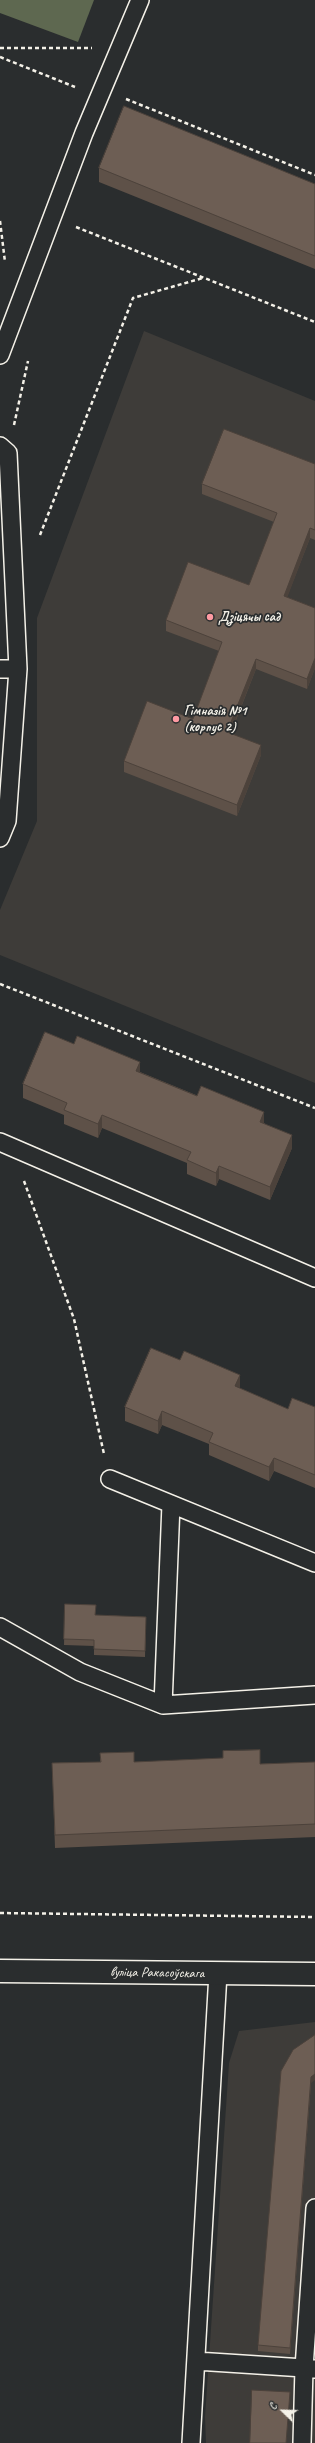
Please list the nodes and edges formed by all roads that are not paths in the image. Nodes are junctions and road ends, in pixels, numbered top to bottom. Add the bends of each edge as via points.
1 (140, 0) edge
2 (0, 355) edge
3 (4, 449) edge
4 (0, 668) edge
5 (18, 669) junction
6 (0, 838) edge
7 (6, 1145) edge
8 (315, 1278) edge
9 (110, 1480) road end
10 (171, 1504) junction
11 (315, 1563) edge
12 (0, 1627) edge
13 (315, 1695) edge
14 (163, 1705) junction
15 (0, 1971) edge
16 (218, 1973) junction
17 (315, 1974) edge
18 (315, 2208) edge
19 (196, 2361) junction
20 (310, 2368) edge
21 (191, 2443) edge
22 (302, 2443) edge

1 - 2 lane via 84,134
3 - 5 lane
4 - 5 lane
5 - 6 lane via 7,821
7 - 8 lane
9 - 10 lane
10 - 11 lane
10 - 14 lane
12 - 14 lane via 80,1672
13 - 14 lane
15 - 16 main road, вуліца Ракасоўскага
16 - 17 main road, вуліца Ракасоўскага
16 - 19 lane
18 - 20 lane
19 - 20 lane
19 - 21 lane
20 - 22 lane

